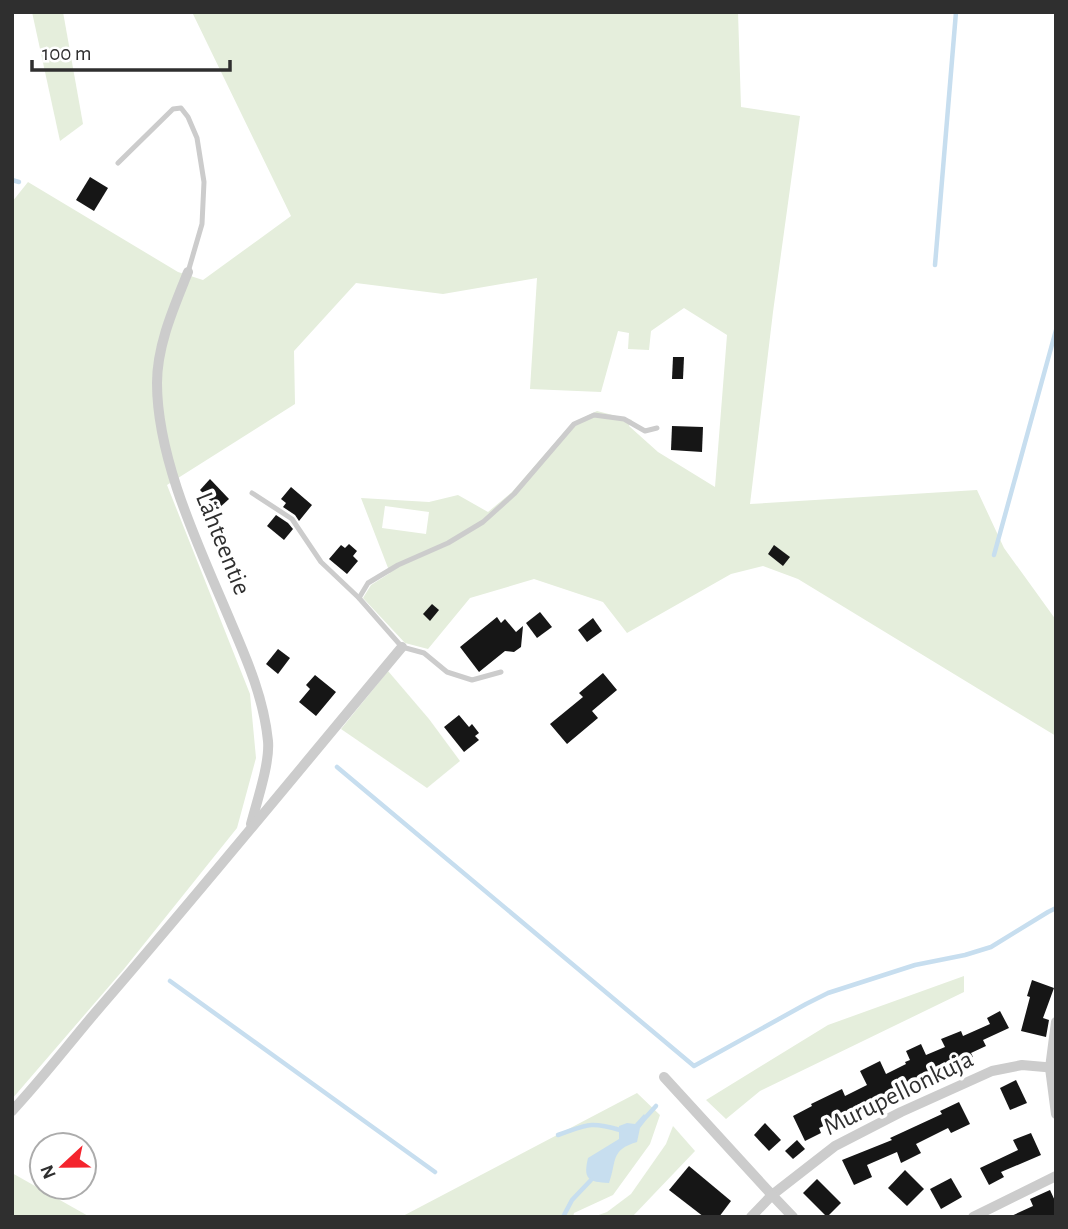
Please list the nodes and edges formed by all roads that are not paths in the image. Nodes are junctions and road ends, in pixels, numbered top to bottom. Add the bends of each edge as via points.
1 (118, 163) dead end
2 (188, 272) joint
3 (657, 428) dead end
4 (252, 493) dead end
5 (359, 598) junction
6 (402, 647) junction
7 (501, 672) dead end
8 (249, 830) junction
9 (1056, 1022) edge
10 (1053, 1068) edge
11 (664, 1077) dead end
12 (12, 1111) edge
13 (1056, 1114) edge
14 (1056, 1176) edge
15 (772, 1195) junction
16 (751, 1217) edge
17 (793, 1217) edge
18 (973, 1217) edge

1 - 2 lane via 173,109 181,108 188,117 197,138 204,182 202,224
2 - 8 street, Lähteentie via 162,348 157,382 160,427 175,481 260,699 268,743
3 - 5 lane via 645,430 624,419 594,415 574,424 514,494 483,522 368,583
4 - 5 lane via 292,519 321,562
5 - 6 lane
6 - 7 lane via 425,653 447,672 472,680
6 - 8 street, Lähteentie
8 - 12 street, Lähteentie
9 - 10 street
10 - 13 street
10 - 15 street, Murupellonkuja via 1022,1065 992,1071 901,1112 835,1146
11 - 15 street
14 - 18 street
15 - 16 street, Murupellonkuja
15 - 17 street

